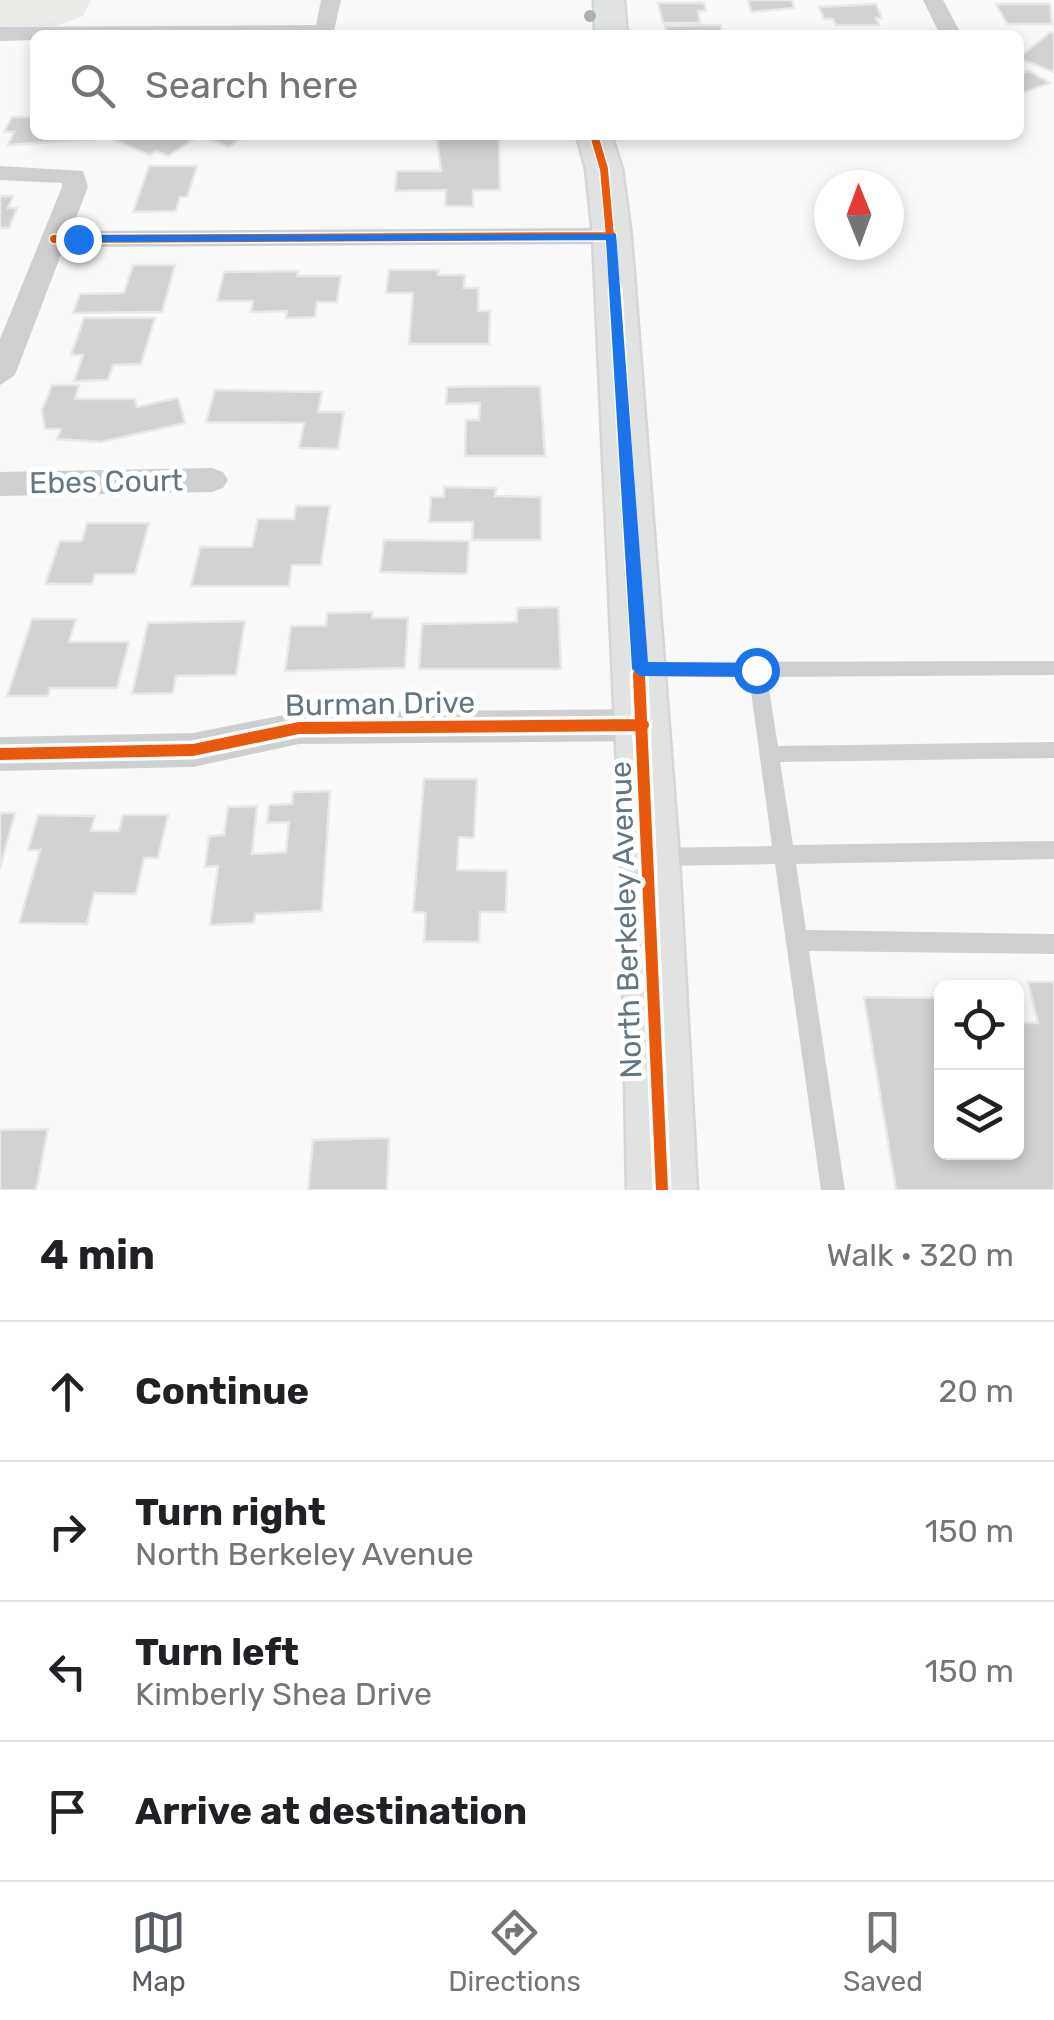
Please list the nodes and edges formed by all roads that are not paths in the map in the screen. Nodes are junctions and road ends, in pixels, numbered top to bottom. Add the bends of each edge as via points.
1 (332, 0) edge
2 (579, 0) edge
3 (610, 0) edge
4 (933, 0) edge
5 (94, 26) edge
6 (47, 30) edge
7 (280, 30) edge
8 (326, 30) edge
9 (580, 30) edge
10 (612, 30) edge
11 (948, 30) dead end
12 (30, 31) edge
13 (0, 34) edge
14 (603, 146) edge
15 (0, 173) edge
16 (612, 236) junction
17 (54, 239) junction
18 (0, 375) edge
19 (212, 480) dead end
20 (0, 484) edge
21 (1054, 668) edge
22 (640, 669) junction
23 (756, 670) junction
24 (643, 725) junction
25 (1054, 750) edge
26 (0, 754) edge
27 (770, 754) junction
28 (1054, 850) edge
29 (786, 852) junction
30 (650, 857) junction
31 (797, 940) junction
32 (1054, 944) edge
33 (662, 1190) edge
34 (833, 1190) edge

1 - 8 street
2 - 9 street
3 - 10 street
4 - 11 street
5 - 6 street
5 - 7 street
12 - 13 street
14 - 16 street, North Berkeley Avenue
15 - 17 street via 74,176
16 - 17 street
16 - 22 street, North Berkeley Avenue
17 - 18 street
19 - 20 street, Ebes Court
21 - 23 lane
22 - 23 lane
22 - 24 street, North Berkeley Avenue
23 - 27 lane
24 - 26 street, Burman Drive via 299,728 193,750
24 - 30 street, North Berkeley Avenue
25 - 27 lane
27 - 29 lane
28 - 29 lane
29 - 30 lane
29 - 31 lane
30 - 33 street, North Berkeley Avenue
31 - 32 lane
31 - 34 lane

